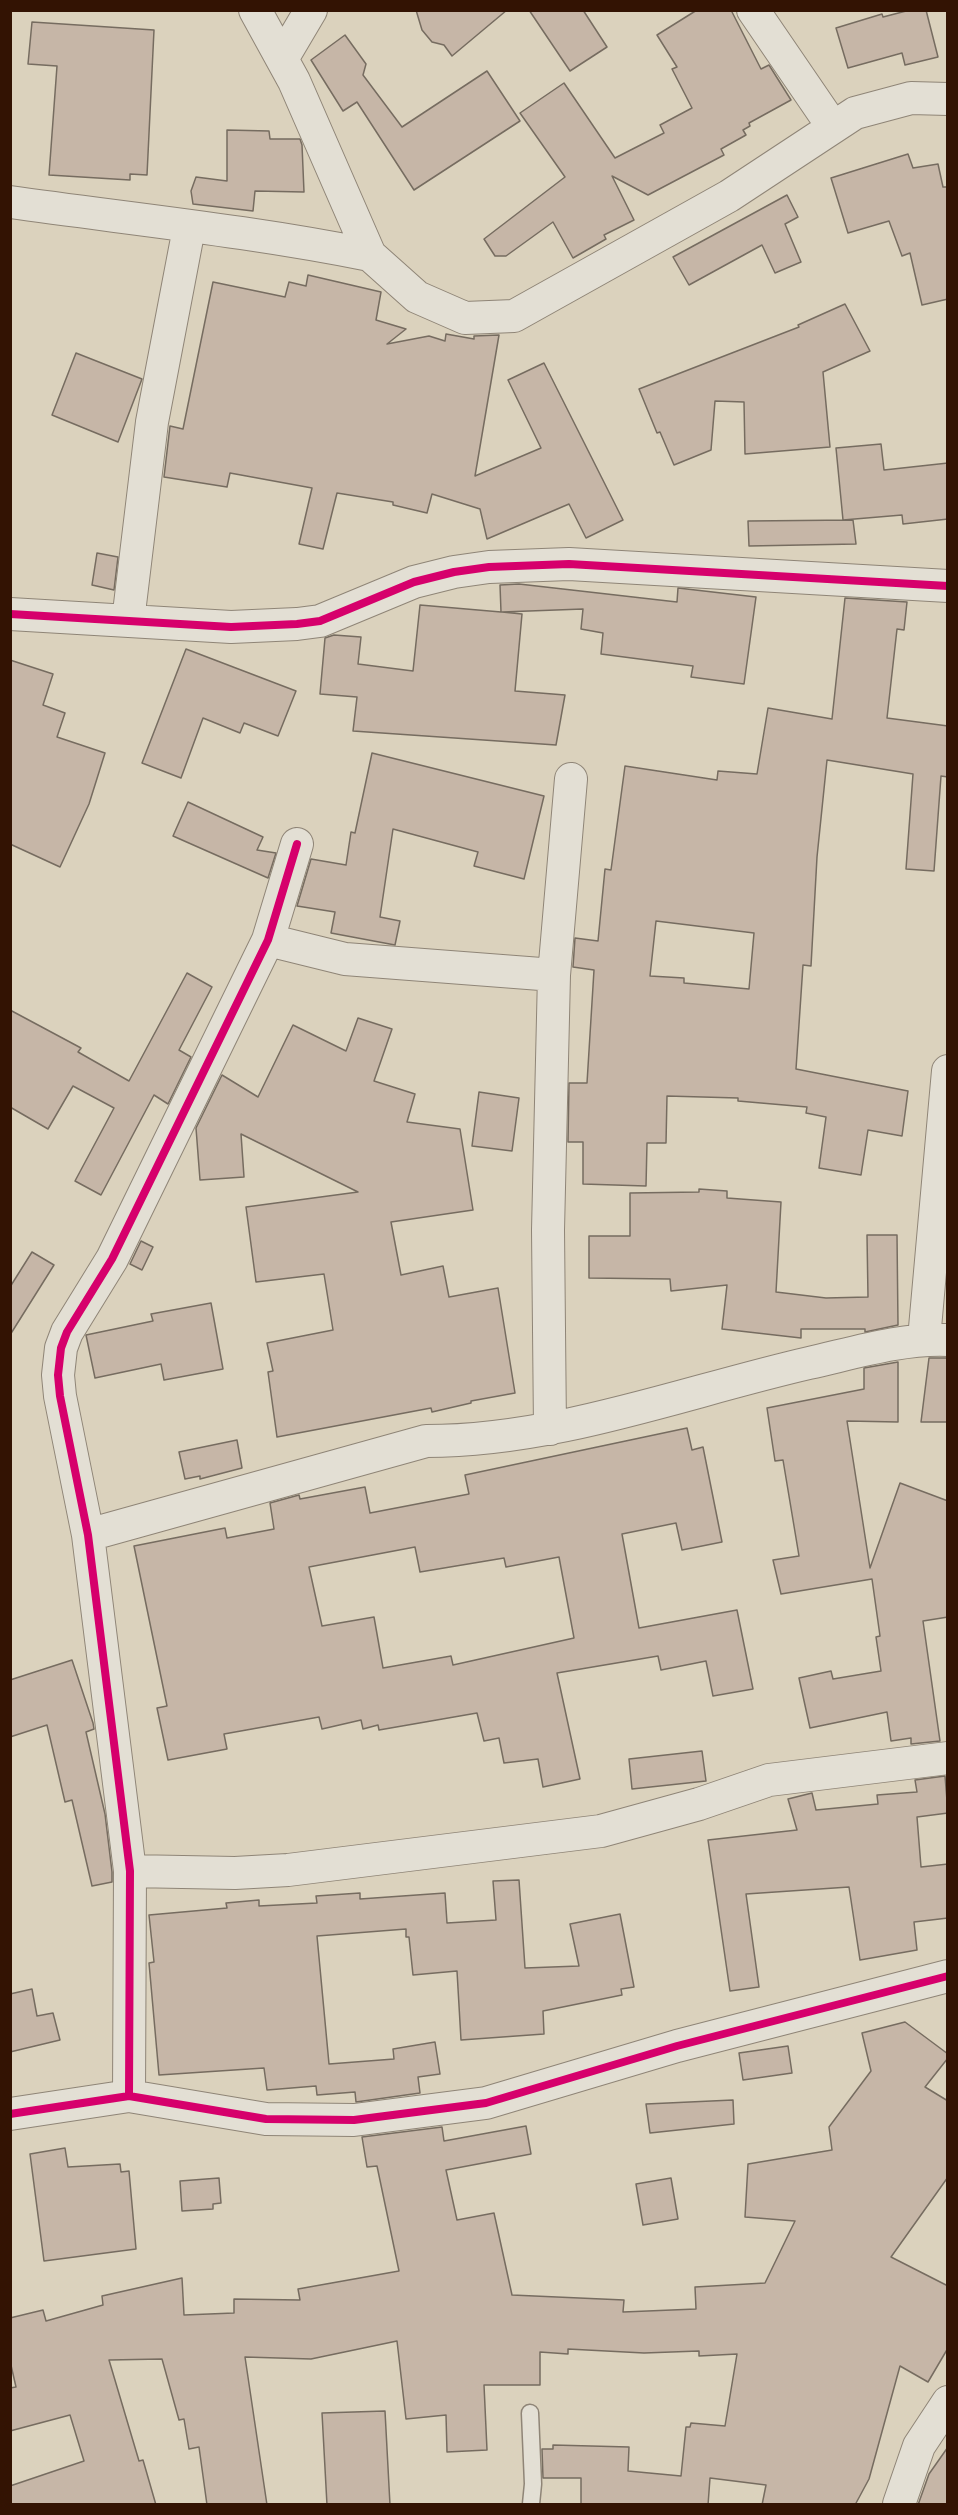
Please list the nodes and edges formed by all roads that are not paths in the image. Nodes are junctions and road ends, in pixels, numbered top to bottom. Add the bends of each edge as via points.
1 (255, 10) edge
2 (311, 10) edge
3 (753, 10) edge
4 (282, 59) junction
5 (948, 99) edge
6 (833, 127) junction
7 (10, 202) edge
8 (189, 228) junction
9 (370, 255) junction
10 (948, 586) edge
11 (10, 614) edge
12 (128, 621) junction
13 (571, 779) dead end
14 (297, 844) dead end
15 (268, 940) junction
16 (554, 975) junction
17 (948, 1071) edge
18 (936, 1339) edge
19 (550, 1429) junction
20 (88, 1535) junction
21 (948, 1758) edge
22 (130, 1871) junction
23 (948, 1976) edge
24 (129, 2096) junction
25 (10, 2114) edge
26 (948, 2402) edge
27 (530, 2413) dead end
28 (531, 2505) edge
29 (899, 2505) edge

1 - 4 street
2 - 4 street
3 - 6 street
4 - 9 street
5 - 6 street via 912,98 855,113
6 - 9 street via 729,196 514,316 465,318 417,297
7 - 8 street
8 - 9 street via 260,234
8 - 12 street via 152,422
10 - 12 street via 569,564 489,567 414,582 320,621 231,627
11 - 12 street
13 - 16 street
14 - 15 street
15 - 16 street via 345,959
15 - 20 street via 112,1259 61,1348 60,1396
16 - 19 street via 548,1230
17 - 18 street
18 - 19 street via 760,1375
19 - 20 street via 474,1441 426,1441
20 - 22 street
21 - 22 street via 769,1780 601,1831 288,1870
22 - 24 street
23 - 24 street via 677,2046 486,2103 354,2120 266,2119
24 - 25 street
26 - 29 street via 919,2446
27 - 28 lane

